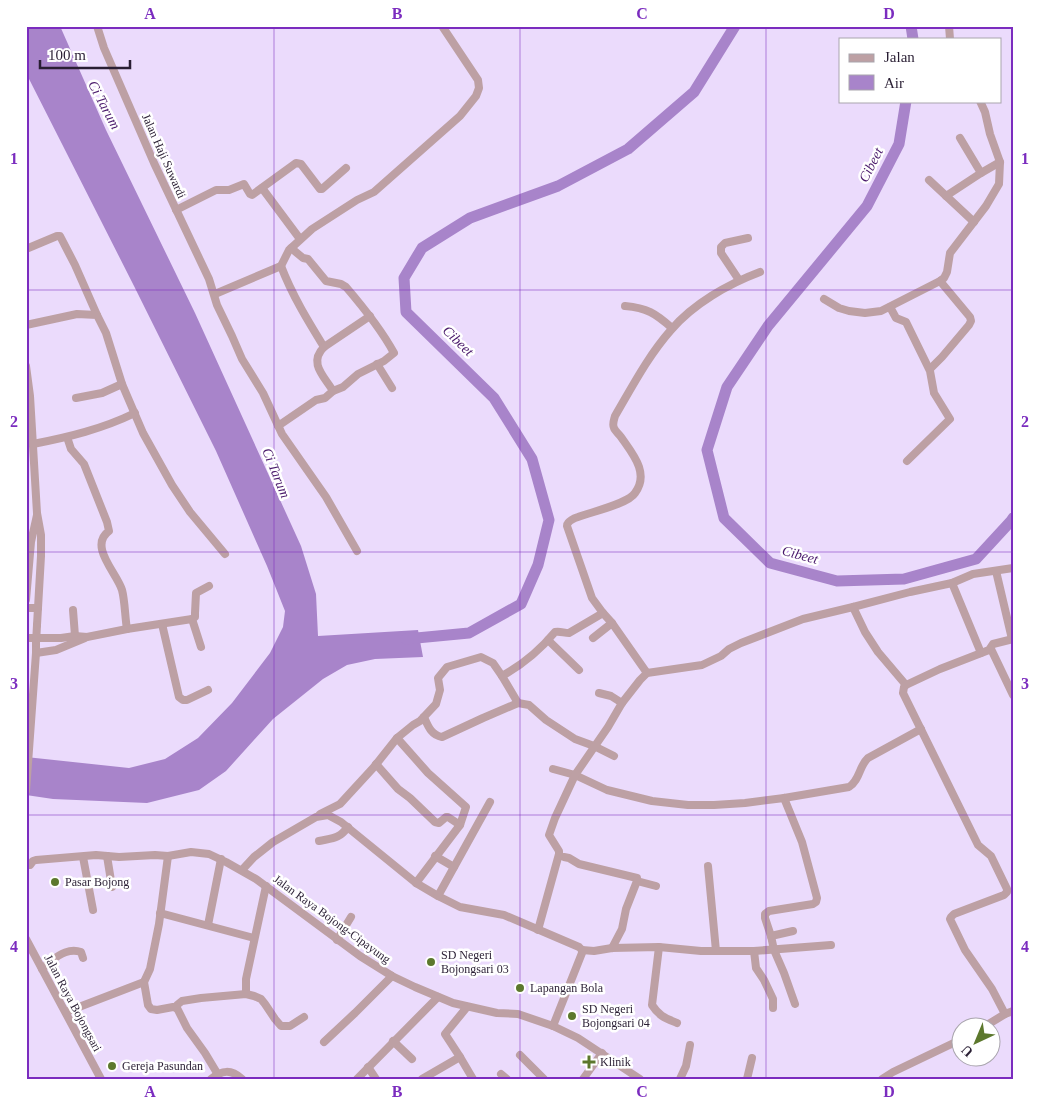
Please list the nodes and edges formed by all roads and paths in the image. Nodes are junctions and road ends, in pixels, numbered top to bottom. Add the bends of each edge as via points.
1 (97, 26) edge
2 (442, 26) edge
3 (980, 102) edge
4 (960, 138) dead end
5 (1000, 162) junction
6 (346, 168) dead end
7 (981, 172) junction
8 (929, 180) dead end
9 (262, 188) junction
10 (946, 196) junction
11 (176, 210) junction
12 (974, 222) junction
13 (748, 238) dead end
14 (300, 239) junction
15 (291, 248) junction
16 (26, 249) edge
17 (281, 266) junction
18 (760, 272) dead end
19 (740, 280) junction
20 (940, 281) junction
21 (215, 294) junction
22 (824, 299) dead end
23 (624, 306) dead end
24 (890, 307) junction
25 (97, 315) junction
26 (370, 316) junction
27 (26, 325) edge
28 (672, 328) junction
29 (324, 347) junction
30 (377, 364) junction
31 (26, 366) edge
32 (930, 369) junction
33 (122, 384) junction
34 (392, 388) dead end
35 (333, 392) junction
36 (76, 398) dead end
37 (135, 413) junction
38 (278, 426) junction
39 (67, 437) junction
40 (33, 444) junction
41 (907, 461) dead end
42 (37, 513) junction
43 (357, 551) dead end
44 (225, 554) dead end
45 (1013, 568) edge
46 (996, 571) junction
47 (952, 583) junction
48 (209, 586) dead end
49 (26, 600) edge
50 (853, 607) junction
51 (26, 608) edge
52 (38, 608) junction
53 (72, 610) dead end
54 (603, 613) junction
55 (192, 619) junction
56 (612, 623) junction
57 (162, 624) junction
58 (127, 629) junction
59 (74, 636) junction
60 (86, 637) junction
61 (26, 638) edge
62 (61, 638) junction
63 (593, 638) dead end
64 (1013, 639) edge
65 (548, 640) junction
66 (63, 646) junction
67 (201, 647) dead end
68 (991, 649) junction
69 (36, 653) junction
70 (981, 653) junction
71 (579, 670) dead end
72 (647, 673) junction
73 (502, 676) junction
74 (906, 685) junction
75 (208, 690) dead end
76 (599, 694) dead end
77 (1013, 695) edge
78 (518, 703) junction
79 (622, 703) junction
80 (424, 717) junction
81 (921, 729) junction
82 (396, 738) junction
83 (594, 746) junction
84 (614, 756) dead end
85 (376, 764) junction
86 (554, 769) dead end
87 (575, 775) junction
88 (26, 791) edge
89 (784, 798) junction
90 (490, 802) dead end
91 (316, 816) junction
92 (460, 825) junction
93 (348, 827) junction
94 (319, 841) dead end
95 (107, 856) junction
96 (168, 856) junction
97 (435, 856) junction
98 (83, 857) junction
99 (564, 857) dead end
100 (221, 859) junction
101 (26, 864) edge
102 (708, 866) dead end
103 (454, 867) junction
104 (242, 870) junction
105 (637, 881) junction
106 (416, 883) junction
107 (266, 886) junction
108 (656, 886) dead end
109 (112, 887) dead end
110 (438, 896) junction
111 (93, 910) dead end
112 (160, 913) junction
113 (351, 917) dead end
114 (208, 925) junction
115 (538, 930) junction
116 (793, 930) dead end
117 (771, 936) junction
118 (254, 938) junction
119 (26, 939) edge
120 (337, 940) junction
121 (831, 944) dead end
122 (659, 947) junction
123 (612, 948) junction
124 (582, 950) junction
125 (774, 950) junction
126 (716, 951) junction
127 (754, 952) junction
128 (83, 958) dead end
129 (42, 968) junction
130 (392, 976) junction
131 (144, 982) junction
132 (246, 994) junction
133 (438, 997) junction
134 (795, 1004) dead end
135 (467, 1006) junction
136 (177, 1008) junction
137 (773, 1008) dead end
138 (66, 1012) junction
139 (1009, 1012) edge
140 (304, 1017) dead end
141 (677, 1022) dead end
142 (553, 1026) junction
143 (394, 1041) junction
144 (324, 1042) dead end
145 (952, 1044) edge
146 (690, 1045) dead end
147 (602, 1053) junction
148 (520, 1055) dead end
149 (460, 1057) junction
150 (752, 1058) dead end
151 (412, 1060) dead end
152 (368, 1068) junction
153 (214, 1076) edge
154 (101, 1079) edge
155 (242, 1079) edge
156 (356, 1079) edge
157 (376, 1079) edge
158 (422, 1079) edge
159 (474, 1079) edge
160 (544, 1079) edge
161 (582, 1079) edge
162 (640, 1079) edge
163 (680, 1079) edge
164 (748, 1079) edge
165 (882, 1079) edge

1 - 11 street, Jalan Haji Suwardi via 122,91
2 - 14 street via 478,80 476,96 460,116 374,192
3 - 5 street
4 - 7 street
5 - 7 street
5 - 12 street via 997,188
6 - 9 street via 322,190 301,164 296,163
7 - 10 street
8 - 10 street
9 - 11 street via 252,195 244,184 229,190 216,190
9 - 14 street
10 - 12 street
11 - 21 street, Jalan Haji Suwardi
12 - 20 street via 950,253 947,272
13 - 19 street via 721,247 721,253
14 - 15 street
15 - 17 street
15 - 26 street via 308,260 326,281 343,285
16 - 25 street via 61,236
17 - 21 street
17 - 29 street
18 - 19 street
19 - 28 street via 692,309
20 - 24 street
20 - 32 street via 971,321
21 - 38 street, Jalan Haji Suwardi via 242,359
22 - 24 street via 839,308 864,313
23 - 28 street via 658,315
24 - 32 street via 896,318 906,322
25 - 27 street via 77,314
25 - 33 street via 106,332
26 - 29 street
26 - 30 street via 394,353
28 - 54 street via 642,370 613,423 639,465 640,482 635,493 631,498 569,521 567,526 592,598
29 - 35 street via 319,352 316,365
30 - 34 street
30 - 35 street
31 - 40 street
32 - 41 street via 934,393 950,419
33 - 36 street via 102,393
33 - 37 street
35 - 38 street
37 - 39 street via 115,423
37 - 44 street via 181,499
38 - 43 street, Jalan Haji Suwardi via 326,497
39 - 40 street
39 - 58 street via 71,449 84,464 110,531 103,539 103,555 123,593
40 - 42 street
42 - 49 street
42 - 52 street via 41,530
45 - 46 street
46 - 47 street via 974,574
46 - 64 street
47 - 50 street
47 - 70 street
48 - 55 street via 196,593 195,616
50 - 72 street via 786,625 741,643 702,664
50 - 74 street via 878,652
51 - 52 street
52 - 69 street, bridge
53 - 59 street
54 - 56 street
54 - 65 street via 569,633 555,632
55 - 57 street
55 - 67 street
56 - 63 street
56 - 72 street
57 - 58 street
57 - 75 street via 179,697 187,700
58 - 60 street
59 - 60 street
59 - 62 street
60 - 66 street
61 - 62 street
62 - 66 street
64 - 68 street via 993,644
65 - 71 street
65 - 73 street
66 - 69 street
68 - 70 street
68 - 77 street
69 - 88 street
70 - 74 street
72 - 79 street
73 - 78 street
73 - 80 street via 493,663 481,657 445,668 438,678 440,690 436,704
74 - 81 street via 903,693
76 - 79 street via 612,696
78 - 80 street via 442,737 430,729
78 - 83 street via 528,705 569,736
79 - 83 street
80 - 82 street
81 - 89 street via 868,758 855,783 849,787
81 - 139 street via 978,845 991,856 1007,889 1006,894 954,914 950,919 965,950
82 - 85 street
82 - 92 street via 428,773 466,806
83 - 84 street
83 - 87 street
85 - 91 street via 340,804
85 - 92 street via 435,822 439,824 446,816
86 - 87 street
87 - 89 street via 607,790 672,804 714,805
87 - 115 street via 550,832 559,854
89 - 117 street via 802,842 817,898 813,904 766,912
90 - 103 street
91 - 93 street via 334,818
91 - 104 street via 263,849
92 - 97 street
93 - 94 street via 343,834
93 - 106 street
95 - 96 street, Jalan Raya Bojong-Cipayung
95 - 98 street, Jalan Raya Bojong-Cipayung
95 - 109 street
96 - 100 street, Jalan Raya Bojong-Cipayung via 191,852
96 - 112 street
97 - 103 street
97 - 106 street
98 - 101 street, Jalan Raya Bojong-Cipayung via 36,860
98 - 111 street
99 - 105 street via 579,864 635,877
100 - 104 street, Jalan Raya Bojong-Cipayung
100 - 114 street
102 - 126 street
103 - 110 street
104 - 107 street, Jalan Raya Bojong-Cipayung
105 - 108 street
105 - 123 street via 622,929
106 - 110 street
107 - 118 street
107 - 120 street, Jalan Raya Bojong-Cipayung
110 - 115 street via 460,906 504,915
112 - 114 street
112 - 131 street via 149,974
113 - 120 street
114 - 118 street
115 - 124 street
116 - 117 street
117 - 125 street
118 - 132 street
119 - 129 street, Jalan Raya Bojongsari
120 - 130 street, Jalan Raya Bojong-Cipayung
121 - 125 street
122 - 123 street
122 - 126 street
122 - 141 street via 652,1005 664,1017
123 - 124 street
124 - 142 street
125 - 127 street
125 - 134 street
126 - 127 street
127 - 137 street via 756,968 773,999
128 - 129 street via 81,952 72,950
129 - 138 street, Jalan Raya Bojongsari
130 - 133 street, Jalan Raya Bojong-Cipayung
130 - 144 street
131 - 136 street via 151,1009
131 - 138 street
132 - 136 street via 184,1000
132 - 140 street via 261,1000 281,1026 290,1026
133 - 135 street, Jalan Raya Bojong-Cipayung
133 - 143 street
135 - 142 street, Jalan Raya Bojong-Cipayung via 518,1014
135 - 149 street via 445,1034
136 - 153 street via 205,1053
138 - 154 street, Jalan Raya Bojongsari
142 - 147 street, Jalan Raya Bojong-Cipayung
143 - 151 street
143 - 152 street
145 - 165 street
146 - 163 street
147 - 161 street
147 - 162 street, Jalan Raya Bojong-Cipayung
148 - 160 street
149 - 158 street
149 - 159 street
150 - 164 street
152 - 156 street
152 - 157 street
153 - 155 street via 222,1071

